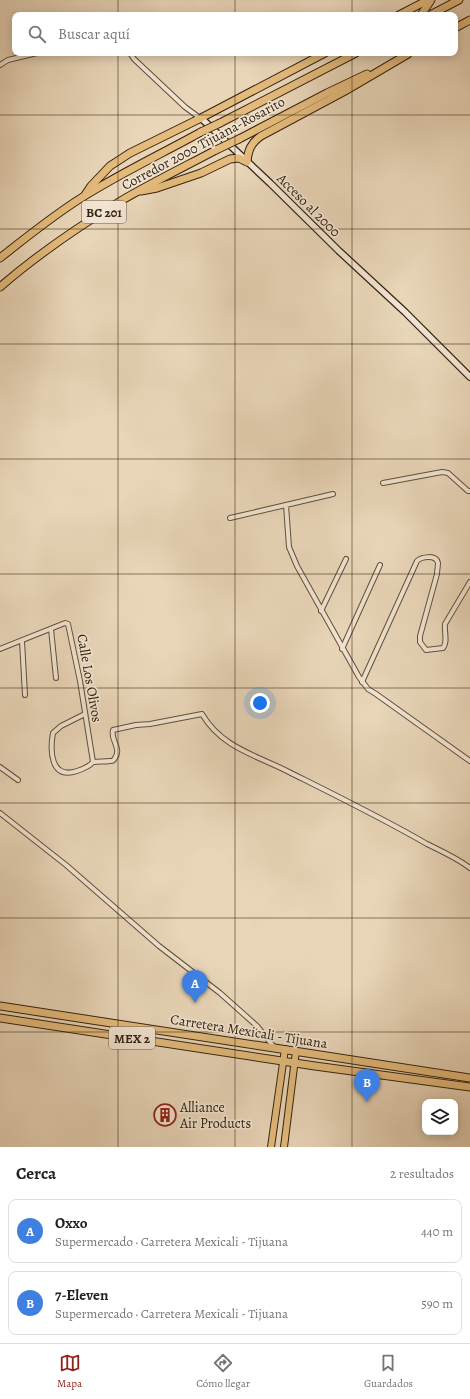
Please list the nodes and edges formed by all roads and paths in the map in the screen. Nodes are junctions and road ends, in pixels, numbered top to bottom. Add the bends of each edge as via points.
1 (428, 0) edge
2 (431, 0) edge
3 (459, 0) edge
4 (405, 12) edge
5 (423, 12) edge
6 (436, 12) edge
7 (470, 20) edge
8 (458, 26) edge
9 (25, 56) edge
10 (132, 56) edge
11 (319, 56) edge
12 (348, 56) edge
13 (403, 56) edge
14 (404, 56) edge
15 (0, 65) edge
16 (201, 118) junction
17 (247, 162) junction
18 (141, 191) junction
19 (85, 195) junction
20 (0, 258) edge
21 (0, 287) edge
22 (470, 377) edge
23 (383, 483) dead end
24 (470, 491) edge
25 (333, 494) dead end
26 (286, 505) junction
27 (230, 518) dead end
28 (346, 559) dead end
29 (380, 565) dead end
30 (470, 582) edge
31 (321, 611) junction
32 (51, 629) junction
33 (22, 641) junction
34 (0, 649) edge
35 (342, 649) junction
36 (56, 678) dead end
37 (362, 682) junction
38 (25, 695) dead end
39 (85, 714) junction
40 (470, 761) edge
41 (93, 762) junction
42 (0, 767) edge
43 (18, 780) dead end
44 (0, 812) edge
45 (470, 868) edge
46 (0, 1006) edge
47 (0, 1018) edge
48 (275, 1048) junction
49 (285, 1049) junction
50 (296, 1051) junction
51 (283, 1060) junction
52 (295, 1062) junction
53 (470, 1078) edge
54 (470, 1087) edge
55 (271, 1147) edge
56 (284, 1147) edge

1 - 4 highway
2 - 5 highway
3 - 6 highway
7 - 8 highway
9 - 15 street
10 - 16 street, Acceso al 2000 via 185,107
11 - 16 highway
12 - 19 highway, Corredor 2000 Tijuana-Rosarito / BC 201, bridge
13 - 18 highway, Corredor 2000 Tijuana-Rosarito / BC 201, bridge via 216,150
14 - 17 highway via 261,136 250,147
16 - 17 street, Acceso al 2000
16 - 19 highway via 118,160 99,177
17 - 18 highway via 239,158 230,159 201,173
17 - 22 street, Acceso al 2000
18 - 21 highway, Corredor 2000 Tijuana-Rosarito / BC 201 via 102,213 50,248
19 - 20 highway, Corredor 2000 Tijuana-Rosarito / BC 201
23 - 24 street via 442,472 448,473
25 - 26 street
26 - 27 street
26 - 31 street via 292,555
28 - 31 street
29 - 35 street
30 - 37 street via 445,624 445,646 426,650 420,642 420,636 438,563 436,560 420,558
31 - 35 street
32 - 33 street, Calle Los Olivos
32 - 36 street
32 - 39 street, Calle Los Olivos via 68,624
33 - 34 street, Calle Los Olivos
33 - 38 street
35 - 37 street
37 - 40 street
39 - 41 street, Calle Los Olivos
39 - 41 street via 53,733 51,756 63,772 77,771
41 - 45 street via 108,762 117,755 113,730 202,714 224,740 234,747 354,804
42 - 43 street
44 - 48 street via 66,865 159,946 220,993 257,1026
46 - 48 highway, Carretera Mexicali - Tijuana / MEX 2
47 - 51 highway, Carretera Mexicali - Tijuana / MEX 2
48 - 49 highway, Carretera Mexicali - Tijuana / MEX 2
49 - 50 highway, Carretera Mexicali - Tijuana / MEX 2
49 - 51 main road
50 - 52 main road
50 - 53 highway, Carretera Mexicali - Tijuana / MEX 2
51 - 52 highway, Carretera Mexicali - Tijuana / MEX 2
51 - 55 main road
52 - 54 highway, Carretera Mexicali - Tijuana / MEX 2
52 - 56 main road

